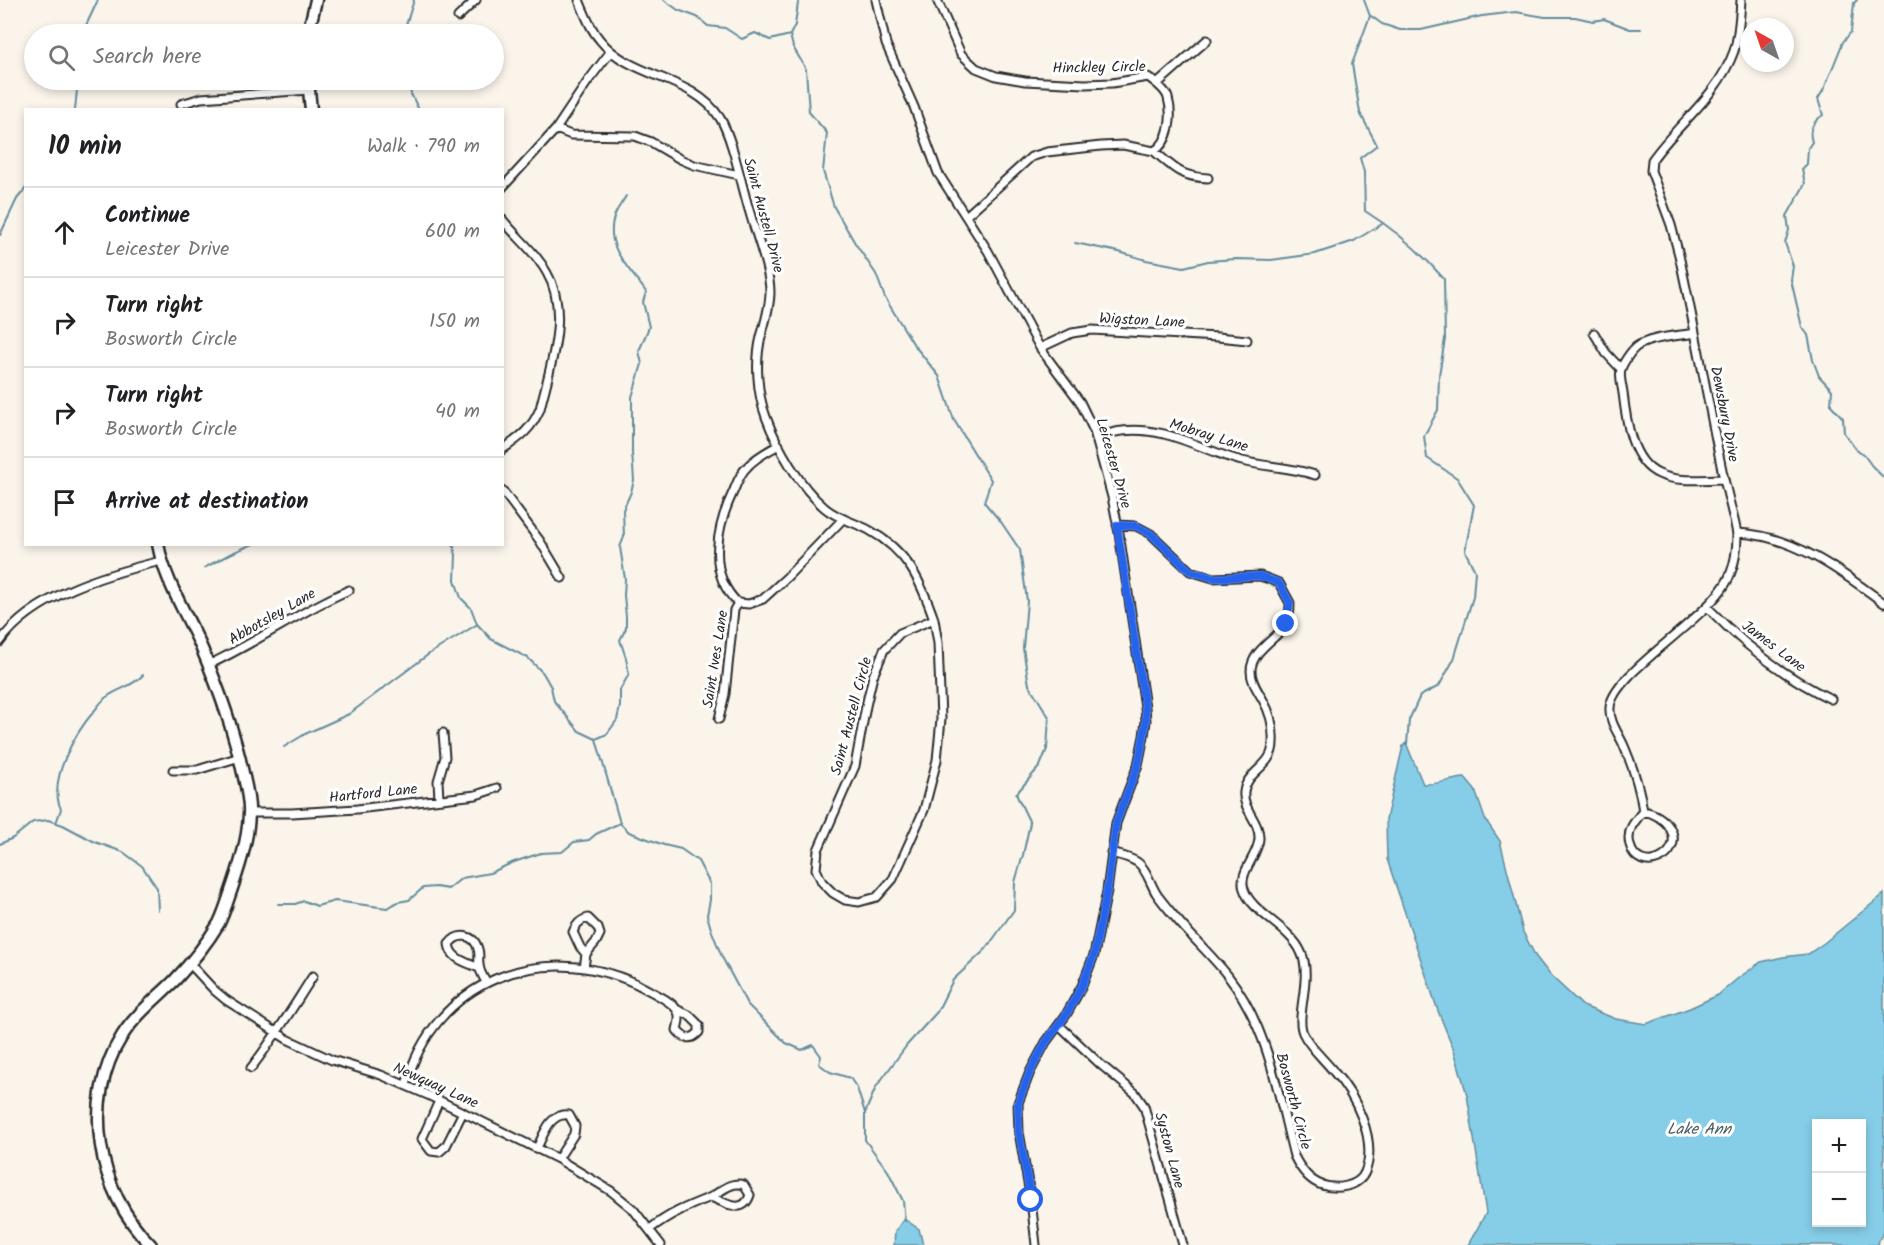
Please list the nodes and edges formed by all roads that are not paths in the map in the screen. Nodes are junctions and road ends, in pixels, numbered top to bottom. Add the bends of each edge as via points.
1 (316, 0) edge
2 (476, 0) edge
3 (579, 0) edge
4 (876, 0) edge
5 (937, 0) edge
6 (1741, 0) edge
7 (458, 17) dead end
8 (310, 24) edge
9 (1207, 40) dead end
10 (611, 51) junction
11 (1157, 84) junction
12 (267, 90) edge
13 (308, 90) edge
14 (181, 104) dead end
15 (310, 108) edge
16 (556, 129) junction
17 (1154, 151) junction
18 (739, 175) junction
19 (1208, 178) dead end
20 (504, 186) edge
21 (966, 216) junction
22 (504, 221) edge
23 (1594, 333) dead end
24 (1695, 333) junction
25 (1247, 340) dead end
26 (1040, 348) junction
27 (1621, 369) junction
28 (1095, 437) junction
29 (779, 445) junction
30 (504, 449) edge
31 (1315, 475) dead end
32 (1724, 479) junction
33 (504, 493) edge
34 (842, 519) junction
35 (1117, 525) junction
36 (1737, 533) junction
37 (158, 546) edge
38 (161, 561) junction
39 (562, 578) dead end
40 (349, 590) dead end
41 (738, 603) junction
42 (1884, 603) edge
43 (1707, 607) junction
44 (934, 619) junction
45 (0, 642) edge
46 (208, 665) junction
47 (1831, 699) dead end
48 (719, 719) dead end
49 (443, 733) dead end
50 (240, 758) junction
51 (172, 770) dead end
52 (497, 788) dead end
53 (439, 798) junction
54 (1643, 811) junction
55 (250, 813) junction
56 (1111, 853) junction
57 (586, 954) junction
58 (190, 964) junction
59 (479, 968) junction
60 (584, 968) junction
61 (313, 976) dead end
62 (486, 982) junction
63 (678, 1010) dead end
64 (1059, 1025) junction
65 (276, 1031) junction
66 (251, 1068) dead end
67 (406, 1085) junction
68 (439, 1101) junction
69 (463, 1112) junction
70 (537, 1148) junction
71 (558, 1159) junction
72 (711, 1197) junction
73 (650, 1229) junction
74 (151, 1245) edge
75 (661, 1245) edge
76 (1036, 1245) edge
77 (1183, 1245) edge

1 - 8 main road
2 - 7 street
3 - 10 street, Saint Austell Drive via 586,18
4 - 21 street, Leicester Drive via 886,44 938,173
5 - 11 street, Hinckley Circle via 967,62 996,76 1084,84 1148,77
6 - 24 street, Dewsbury Drive via 1734,50 1723,76 1652,160 1651,171 1671,225
9 - 11 street
10 - 16 street
10 - 18 street, Saint Austell Drive via 707,102 721,119
11 - 17 street, Hinckley Circle via 1168,96 1170,117 1166,137
12 - 14 street
13 - 15 main road
16 - 18 street via 571,135 635,136 694,165
16 - 20 street
17 - 19 street via 1178,172 1192,178
17 - 21 street via 1101,146 1031,157
18 - 29 street, Saint Austell Drive via 770,291 757,362 765,415
21 - 26 street, Leicester Drive
22 - 30 street via 547,272 558,302 558,320 540,409 524,434
23 - 27 street
24 - 27 street via 1637,347
24 - 32 street, Dewsbury Drive
25 - 26 street, Wigston Lane via 1092,330 1072,333
26 - 28 street, Leicester Drive via 1080,402
27 - 32 street via 1625,414 1643,462 1658,474 1676,478
28 - 31 street, Mobray Lane via 1122,430 1154,432 1244,461
28 - 35 street, Leicester Drive
29 - 34 street, Saint Austell Drive via 807,489
29 - 41 street via 747,466 720,525 721,574 725,588
32 - 36 street, Dewsbury Drive
33 - 39 street
34 - 41 street via 763,599
34 - 44 street, Saint Austell Drive via 868,529 909,564 924,589
35 - 56 street, Leicester Drive via 1146,721 1138,765 1116,823
35 - 56 street, Bosworth Circle via 1136,526 1151,534 1190,571 1213,578 1260,576 1279,583 1290,603 1286,624 1255,657 1251,670 1254,686 1273,722 1274,745 1244,791 1259,835 1242,881 1250,901 1289,935 1301,952 1306,969 1302,1029 1354,1100 1366,1127 1368,1166 1355,1183 1345,1187 1322,1185 1299,1166 1266,1046 1254,1018 1229,977 1188,934 1140,864
36 - 42 street via 1759,535 1798,548
36 - 43 street, Dewsbury Drive via 1730,576
37 - 38 main road
38 - 45 street via 66,592 17,623
38 - 46 main road
40 - 46 street, Abbotsley Lane
41 - 48 street, Saint Ives Lane
43 - 47 street, James Lane via 1740,639 1799,682
43 - 54 street, Dewsbury Drive via 1625,680 1612,699 1613,725 1634,771
44 - 44 street, Saint Austell Circle via 941,719 937,760 924,810 893,879 877,897 859,902 845,900 822,882 816,869 818,850 855,766 873,676 884,651 900,633
46 - 50 main road
49 - 53 street via 445,757 438,782
50 - 51 street via 197,770
50 - 55 main road
52 - 53 street, Hartford Lane via 476,795
53 - 55 street, Hartford Lane via 357,809
54 - 54 street via 1632,825 1629,842 1638,858 1656,861 1667,855 1673,834 1666,822
55 - 58 main road via 245,846 220,922
56 - 64 street, Leicester Drive via 1094,955 1082,986
57 - 57 street via 600,934 588,918 575,926 573,932
57 - 60 street
58 - 65 street, Newquay Lane via 220,995
58 - 74 main road via 122,1036 104,1074 99,1123 103,1160 118,1201
59 - 59 street via 479,951 472,939 464,935 453,938 448,944 454,955
59 - 62 street
60 - 62 street via 534,968
60 - 63 street via 633,983
61 - 65 street
62 - 67 street via 458,1000 433,1027
64 - 76 street, Leicester Drive via 1030,1072 1018,1103
64 - 77 street, Syston Lane via 1135,1092 1144,1106
65 - 66 street
65 - 67 street, Newquay Lane via 308,1050
67 - 68 street, Newquay Lane
68 - 69 street, Newquay Lane
68 - 69 street via 422,1139 431,1151 439,1152 446,1146
69 - 70 street, Newquay Lane
70 - 71 street, Newquay Lane
70 - 71 street via 555,1118 569,1115 575,1126 574,1134
71 - 73 street, Newquay Lane via 611,1191
72 - 72 street via 736,1207 743,1206 750,1196 748,1189 739,1184
72 - 73 street via 684,1207
73 - 75 street, Newquay Lane

